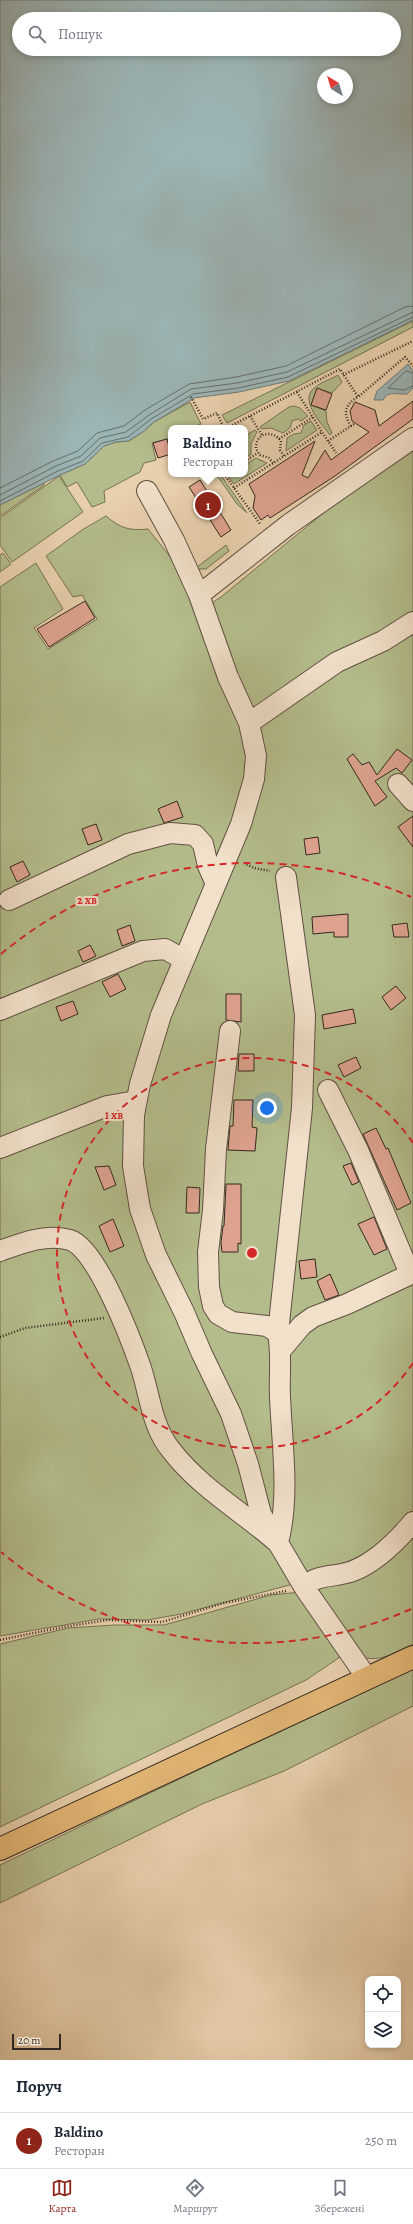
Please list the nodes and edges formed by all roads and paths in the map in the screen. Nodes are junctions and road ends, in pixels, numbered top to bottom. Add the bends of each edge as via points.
1 (413, 341) edge
2 (413, 366) edge
3 (343, 375) junction
4 (297, 392) junction
5 (191, 397) dead end
6 (358, 397) junction
7 (250, 416) junction
8 (312, 417) junction
9 (223, 425) edge
10 (231, 425) edge
11 (322, 432) junction
12 (262, 435) junction
13 (413, 438) edge
14 (279, 439) junction
15 (328, 441) junction
16 (258, 453) junction
17 (336, 453) dead end
18 (284, 456) junction
19 (248, 459) edge
20 (273, 463) junction
21 (226, 477) edge
22 (234, 488) junction
23 (147, 491) dead end
24 (270, 540) junction
25 (199, 594) junction
26 (413, 622) edge
27 (249, 723) junction
28 (398, 784) dead end
29 (413, 801) edge
30 (230, 852) junction
31 (286, 877) joint
32 (216, 884) junction
33 (9, 900) dead end
34 (183, 959) junction
35 (0, 1010) edge
36 (230, 1031) dead end
37 (328, 1090) dead end
38 (136, 1101) junction
39 (0, 1148) edge
40 (0, 1251) edge
41 (412, 1273) edge
42 (120, 1316) junction
43 (0, 1337) edge
44 (279, 1341) junction
45 (413, 1522) edge
46 (278, 1543) junction
47 (304, 1588) junction
48 (0, 1640) edge
49 (413, 1656) edge
50 (367, 1678) junction
51 (0, 1849) edge

1 - 3 path
2 - 6 path via 405,357
3 - 4 path via 340,369
3 - 6 path
4 - 7 path
4 - 8 path
5 - 9 path via 203,419 216,413
6 - 15 path via 350,401 345,409 345,416 352,425
7 - 10 path
7 - 12 path
8 - 11 path
8 - 14 path
11 - 15 path
11 - 18 path
12 - 14 path via 272,434
12 - 16 path via 256,444
13 - 24 lane
14 - 18 path via 280,450
15 - 17 path
16 - 19 path
16 - 20 path
18 - 20 path
20 - 22 path
21 - 22 path
22 - 24 path
23 - 25 lane via 174,540
24 - 25 lane
25 - 27 lane via 228,677
26 - 27 lane via 383,641 337,662
27 - 30 lane via 256,756 254,779
28 - 29 lane
30 - 31 path via 254,868 275,871
30 - 32 lane
31 - 44 lane via 305,1015 299,1145
32 - 33 lane via 208,866 204,844 195,835 170,834 128,844
32 - 34 lane
34 - 35 lane via 165,949 143,950
34 - 38 lane via 161,1015
36 - 44 lane via 216,1149 208,1252 209,1287 218,1314 232,1322 268,1326
37 - 41 lane
38 - 39 lane via 108,1106
38 - 46 lane via 133,1166 140,1209 156,1255 231,1414 248,1464 260,1514
40 - 42 lane via 29,1241 55,1237 72,1240 86,1252 98,1269
41 - 44 lane via 313,1317
42 - 43 path via 25,1328
42 - 46 lane via 141,1368 154,1419 170,1450 211,1490 256,1523
44 - 46 lane via 284,1522
45 - 47 lane via 367,1564 353,1571 323,1576
46 - 47 lane
47 - 48 path via 224,1603 162,1622 108,1620
47 - 50 lane
49 - 50 main road
50 - 51 main road

